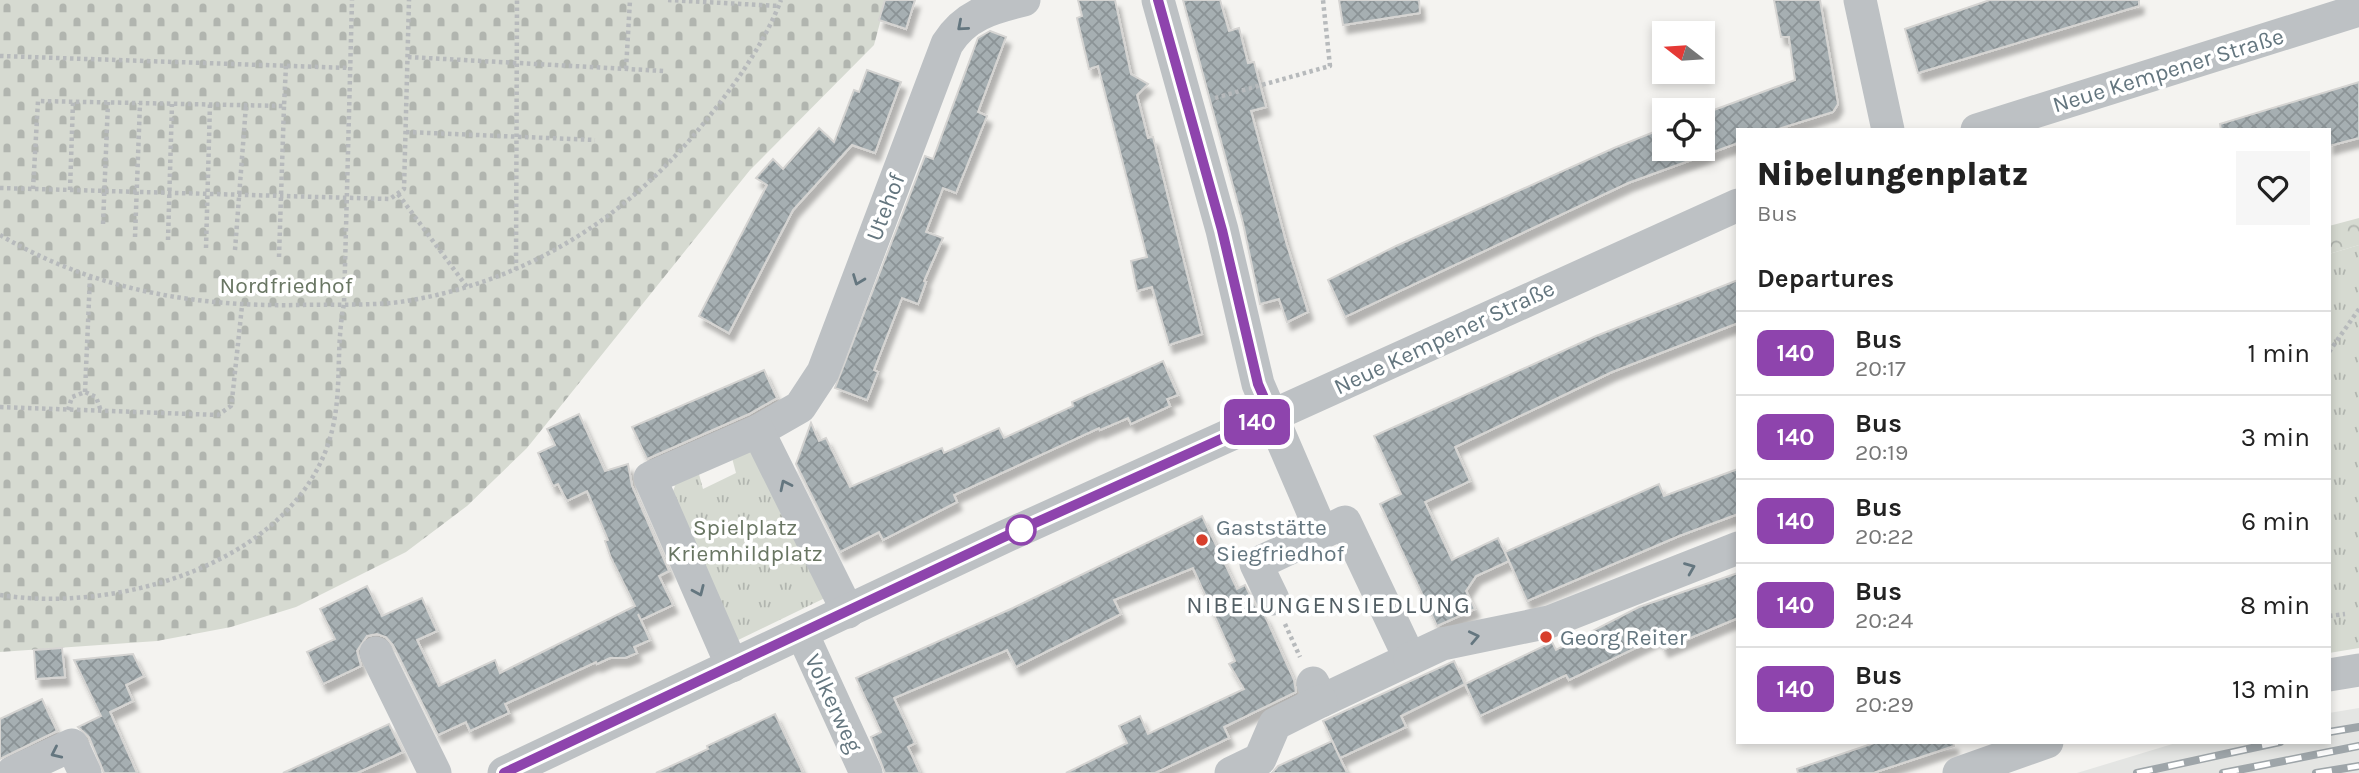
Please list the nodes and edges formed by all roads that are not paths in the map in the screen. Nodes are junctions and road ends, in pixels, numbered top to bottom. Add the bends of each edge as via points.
1 (1024, 0) edge
2 (1158, 0) edge
3 (1860, 0) edge
4 (2359, 10) edge
5 (1888, 128) edge
6 (1983, 128) edge
7 (1736, 206) edge
8 (1272, 416) junction
9 (758, 431) junction
10 (1322, 533) junction
11 (1736, 549) edge
12 (1273, 598) road end
13 (848, 612) junction
14 (802, 633) junction
15 (376, 653) dead end
16 (1410, 659) junction
17 (732, 666) junction
18 (2359, 670) edge
19 (2331, 675) edge
20 (2041, 744) edge
21 (1264, 766) edge
22 (12, 773) edge
23 (85, 773) edge
24 (435, 773) edge
25 (504, 773) edge
26 (866, 773) edge
27 (1231, 773) edge
28 (1959, 773) edge

1 -> 9 street, Utehof via 984,10 958,26 947,44 823,372 800,407
2 - 8 street via 1222,230 1258,384
3 - 5 street
4 - 6 street, Neue Kempener Straße
7 - 8 street, Neue Kempener Straße
8 - 10 street
8 - 13 street, Neue Kempener Straße
13 -> 9 street
9 -> 17 street, Utehof via 650,478
10 - 12 street via 1256,564
10 - 16 street via 1345,522
16 -> 11 street via 1442,644 1549,622
13 - 14 street, Neue Kempener Straße
14 - 17 street, Neue Kempener Straße
14 - 26 street, Volkerweg
15 - 24 street
16 - 21 street via 1317,692 1275,724
17 - 25 street, Neue Kempener Straße
18 - 19 street
20 - 28 street
21 - 27 street
23 -> 22 street via 72,746

